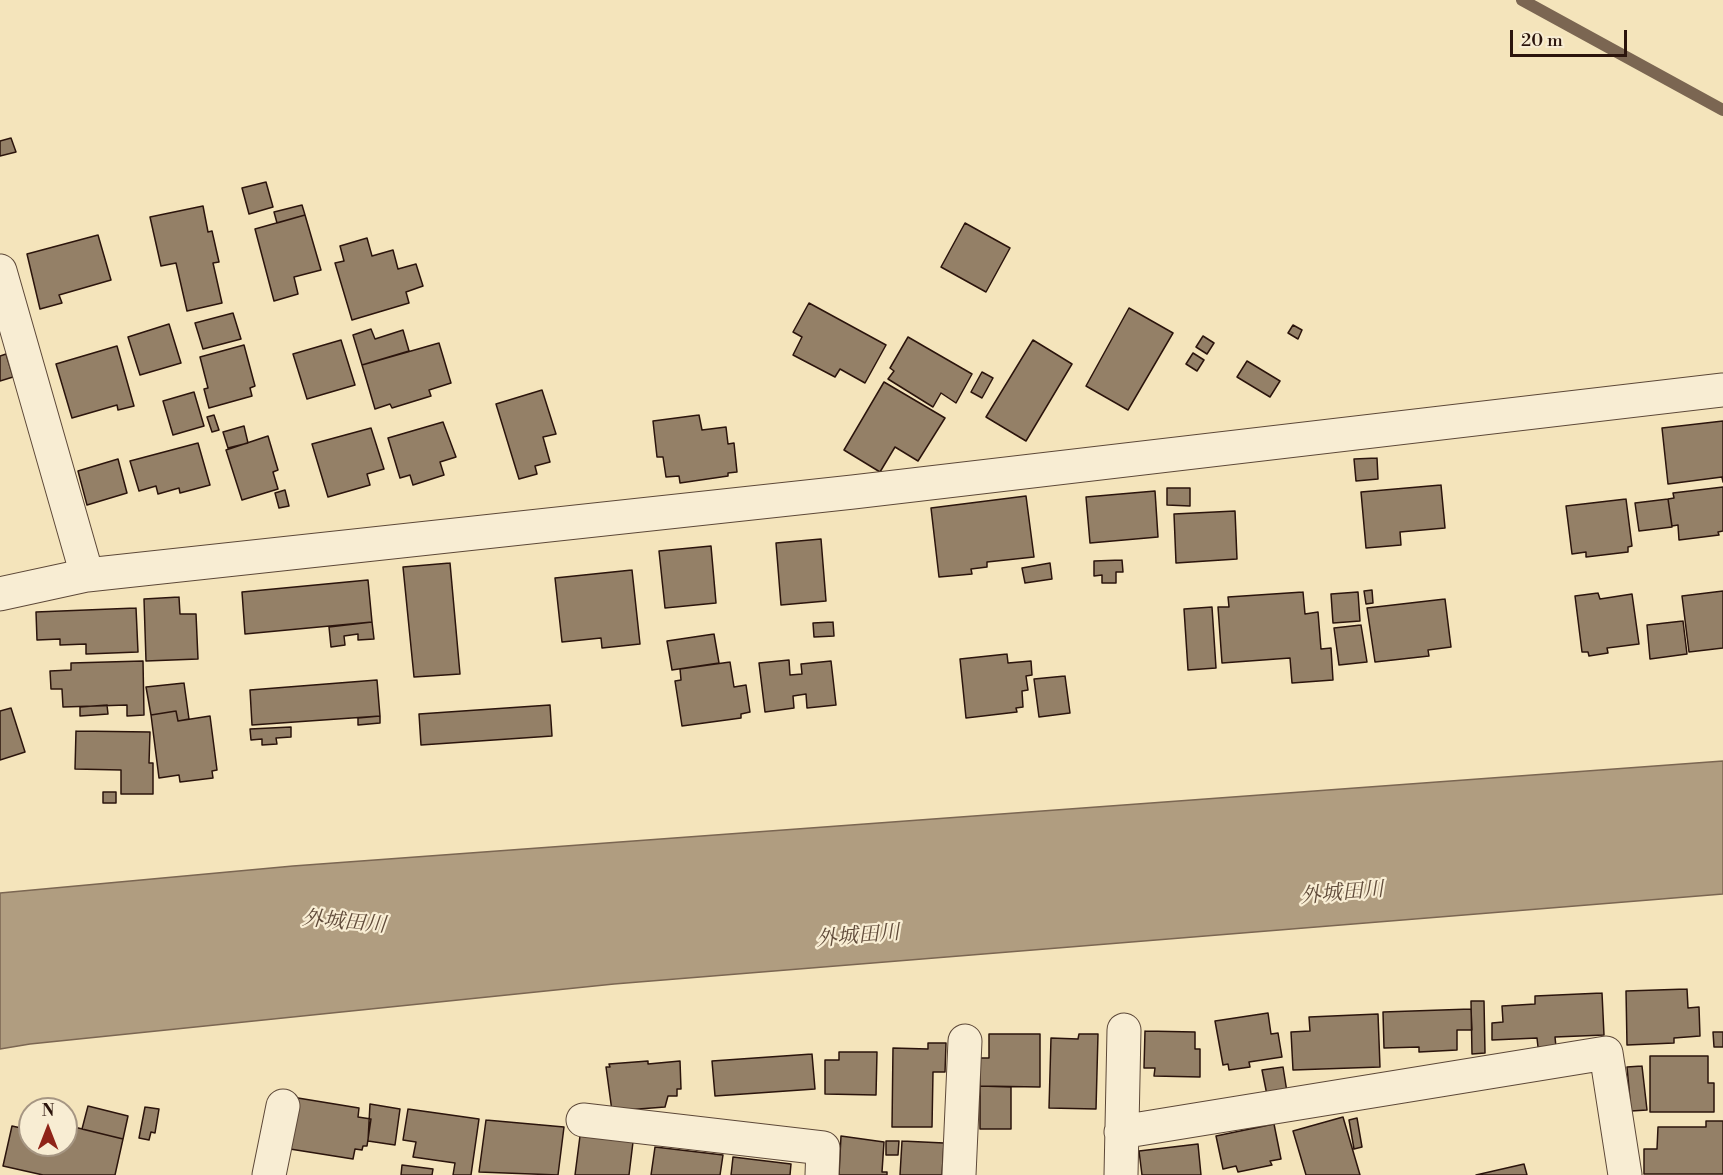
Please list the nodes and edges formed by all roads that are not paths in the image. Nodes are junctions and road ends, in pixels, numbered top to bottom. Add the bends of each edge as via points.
1 (0, 271) edge
2 (1723, 390) edge
3 (87, 575) junction
4 (0, 594) edge
5 (1124, 1030) dead end
6 (965, 1041) dead end
7 (283, 1106) dead end
8 (584, 1120) dead end
9 (1121, 1132) junction
10 (269, 1175) edge
11 (822, 1175) edge
12 (959, 1175) edge
13 (1121, 1175) edge
14 (1625, 1175) edge

1 - 3 street
2 - 3 street via 853,492
3 - 4 street
5 - 9 street
6 - 12 street
7 - 10 street
8 - 11 street via 823,1148
9 - 13 street
9 - 14 street via 1606,1053

